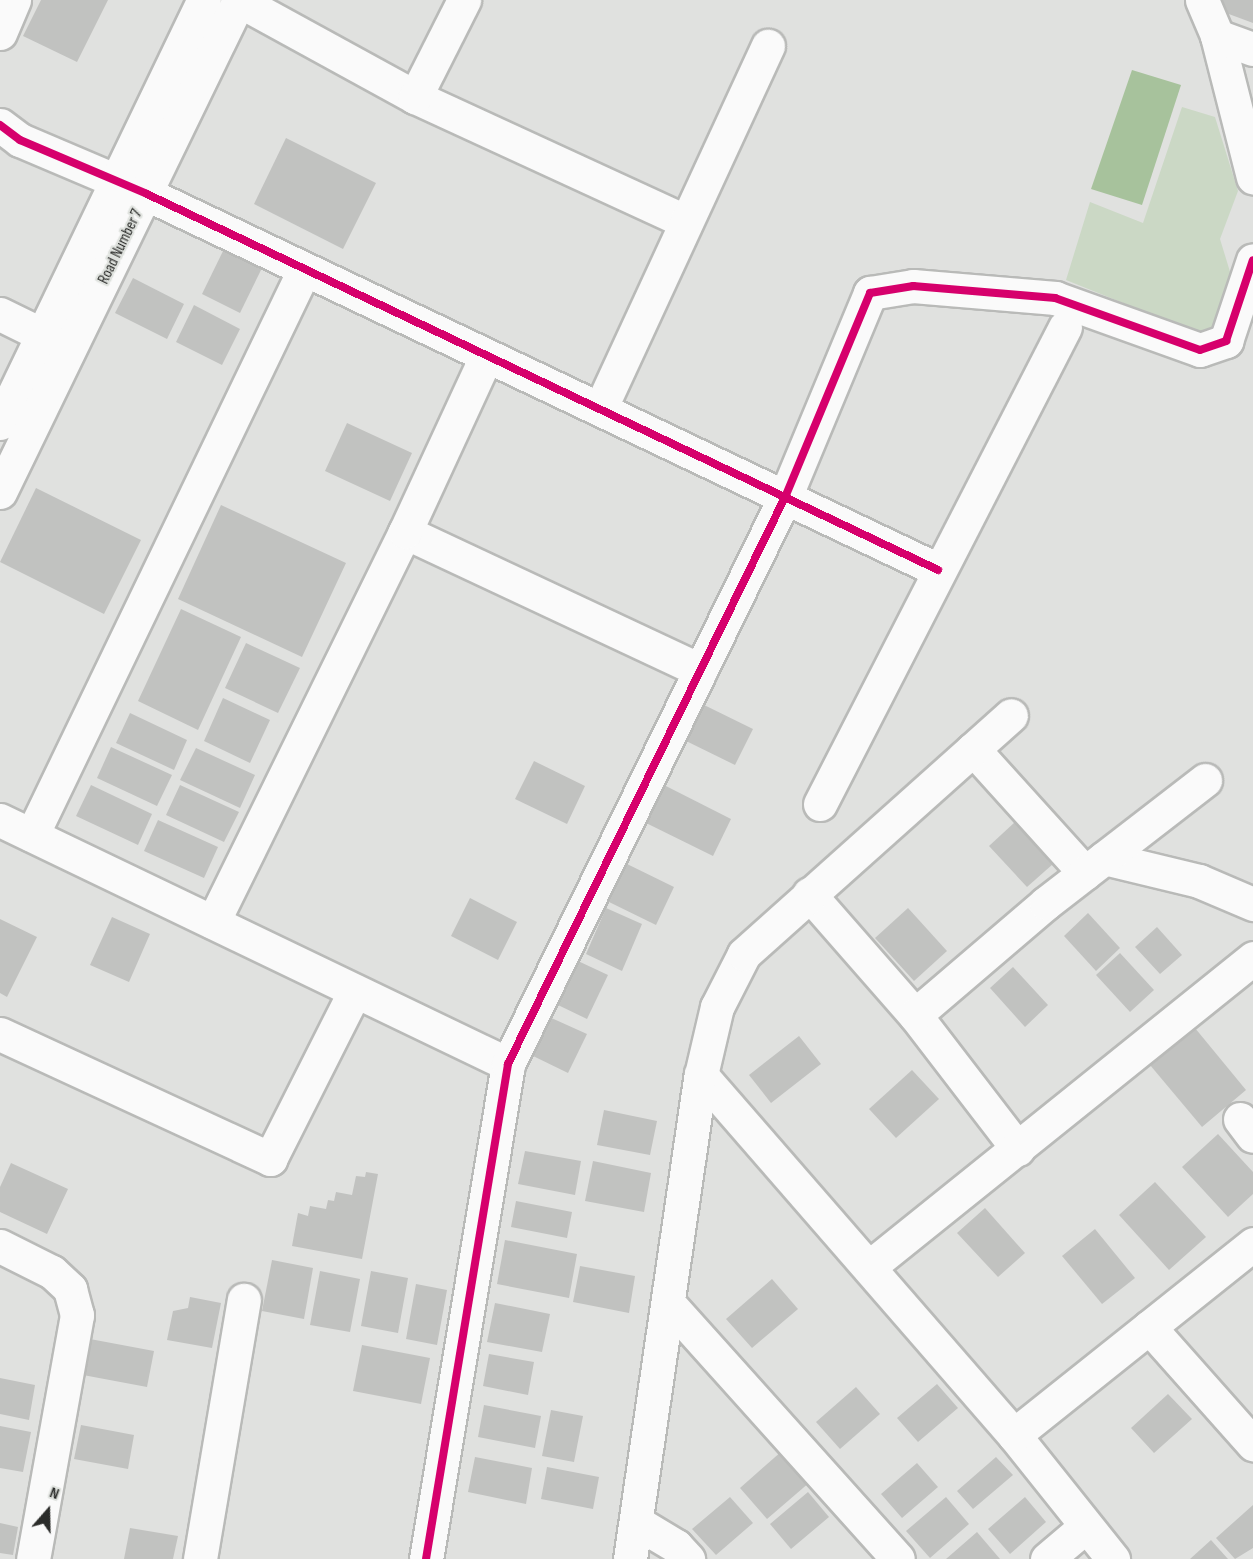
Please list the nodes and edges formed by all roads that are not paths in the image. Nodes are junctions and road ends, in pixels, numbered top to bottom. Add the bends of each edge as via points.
1 (14, 0) edge
2 (204, 0) edge
3 (239, 0) edge
4 (464, 0) edge
5 (1202, 0) edge
6 (0, 33) edge
7 (1217, 36) junction
8 (768, 46) dead end
9 (1253, 49) edge
10 (415, 97) junction
11 (0, 125) edge
12 (1253, 177) edge
13 (133, 188) junction
14 (686, 221) junction
15 (1253, 260) edge
16 (304, 270) junction
17 (0, 314) edge
18 (1065, 327) dead end
19 (57, 342) junction
20 (1239, 345) edge
21 (486, 357) junction
22 (601, 407) junction
23 (0, 423) edge
24 (0, 492) edge
25 (786, 495) junction
26 (405, 531) junction
27 (938, 570) junction
28 (700, 670) junction
29 (1011, 715) dead end
30 (973, 748) junction
31 (1205, 780) dead end
32 (820, 804) dead end
33 (0, 820) edge
34 (32, 835) junction
35 (1094, 866) junction
36 (809, 894) junction
37 (1253, 904) edge
38 (213, 922) junction
39 (1253, 958) edge
40 (355, 990) junction
41 (915, 1015) junction
42 (0, 1034) edge
43 (508, 1064) junction
44 (701, 1075) junction
45 (1018, 1149) junction
46 (1253, 1244) edge
47 (0, 1246) edge
48 (869, 1267) junction
49 (244, 1300) dead end
50 (670, 1305) junction
51 (1149, 1327) junction
52 (1014, 1435) junction
53 (1253, 1444) edge
54 (636, 1522) junction
55 (1086, 1526) junction
56 (33, 1559) edge
57 (200, 1559) edge
58 (426, 1559) edge
59 (630, 1559) edge
60 (688, 1559) edge
61 (898, 1559) edge
62 (1047, 1559) edge
63 (1113, 1559) edge

1 - 6 street
2 - 13 street, Road Number 7
3 - 10 street
3 - 13 street, Road Number 7
4 - 10 street
5 - 7 street
7 - 9 street
7 - 12 street
8 - 14 street
10 - 14 street
11 - 13 street via 20,140
13 - 16 street
13 - 19 street, Road Number 7
14 - 22 street
15 - 20 street
16 - 21 street
16 - 34 street
17 - 19 street
18 - 27 street
19 - 23 street, Road Number 7
19 - 24 street, Road Number 7
20 - 25 street via 1200,350 1055,298 913,286 870,293
21 - 22 street
21 - 26 street
22 - 25 street
25 - 27 street
25 - 28 street
26 - 28 street
26 - 38 street
27 - 32 street
28 - 43 street
29 - 30 street
30 - 35 street
30 - 36 street
31 - 35 street
33 - 34 street
34 - 38 street
35 - 37 street via 1199,881
35 - 41 street
36 - 41 street
36 - 44 street via 744,954 717,1007
38 - 40 street
39 - 45 street
40 - 42 street via 270,1159
40 - 43 street
41 - 45 street
43 - 58 street
44 - 48 street
44 - 50 street
45 - 48 street
46 - 51 street
47 - 56 street via 52,1272 70,1289 77,1315
48 - 52 street
49 - 57 street
50 - 54 street
50 - 61 street
51 - 52 street
51 - 53 street
52 - 55 street
54 - 59 street
54 - 60 street via 676,1546
55 - 62 street
55 - 63 street

